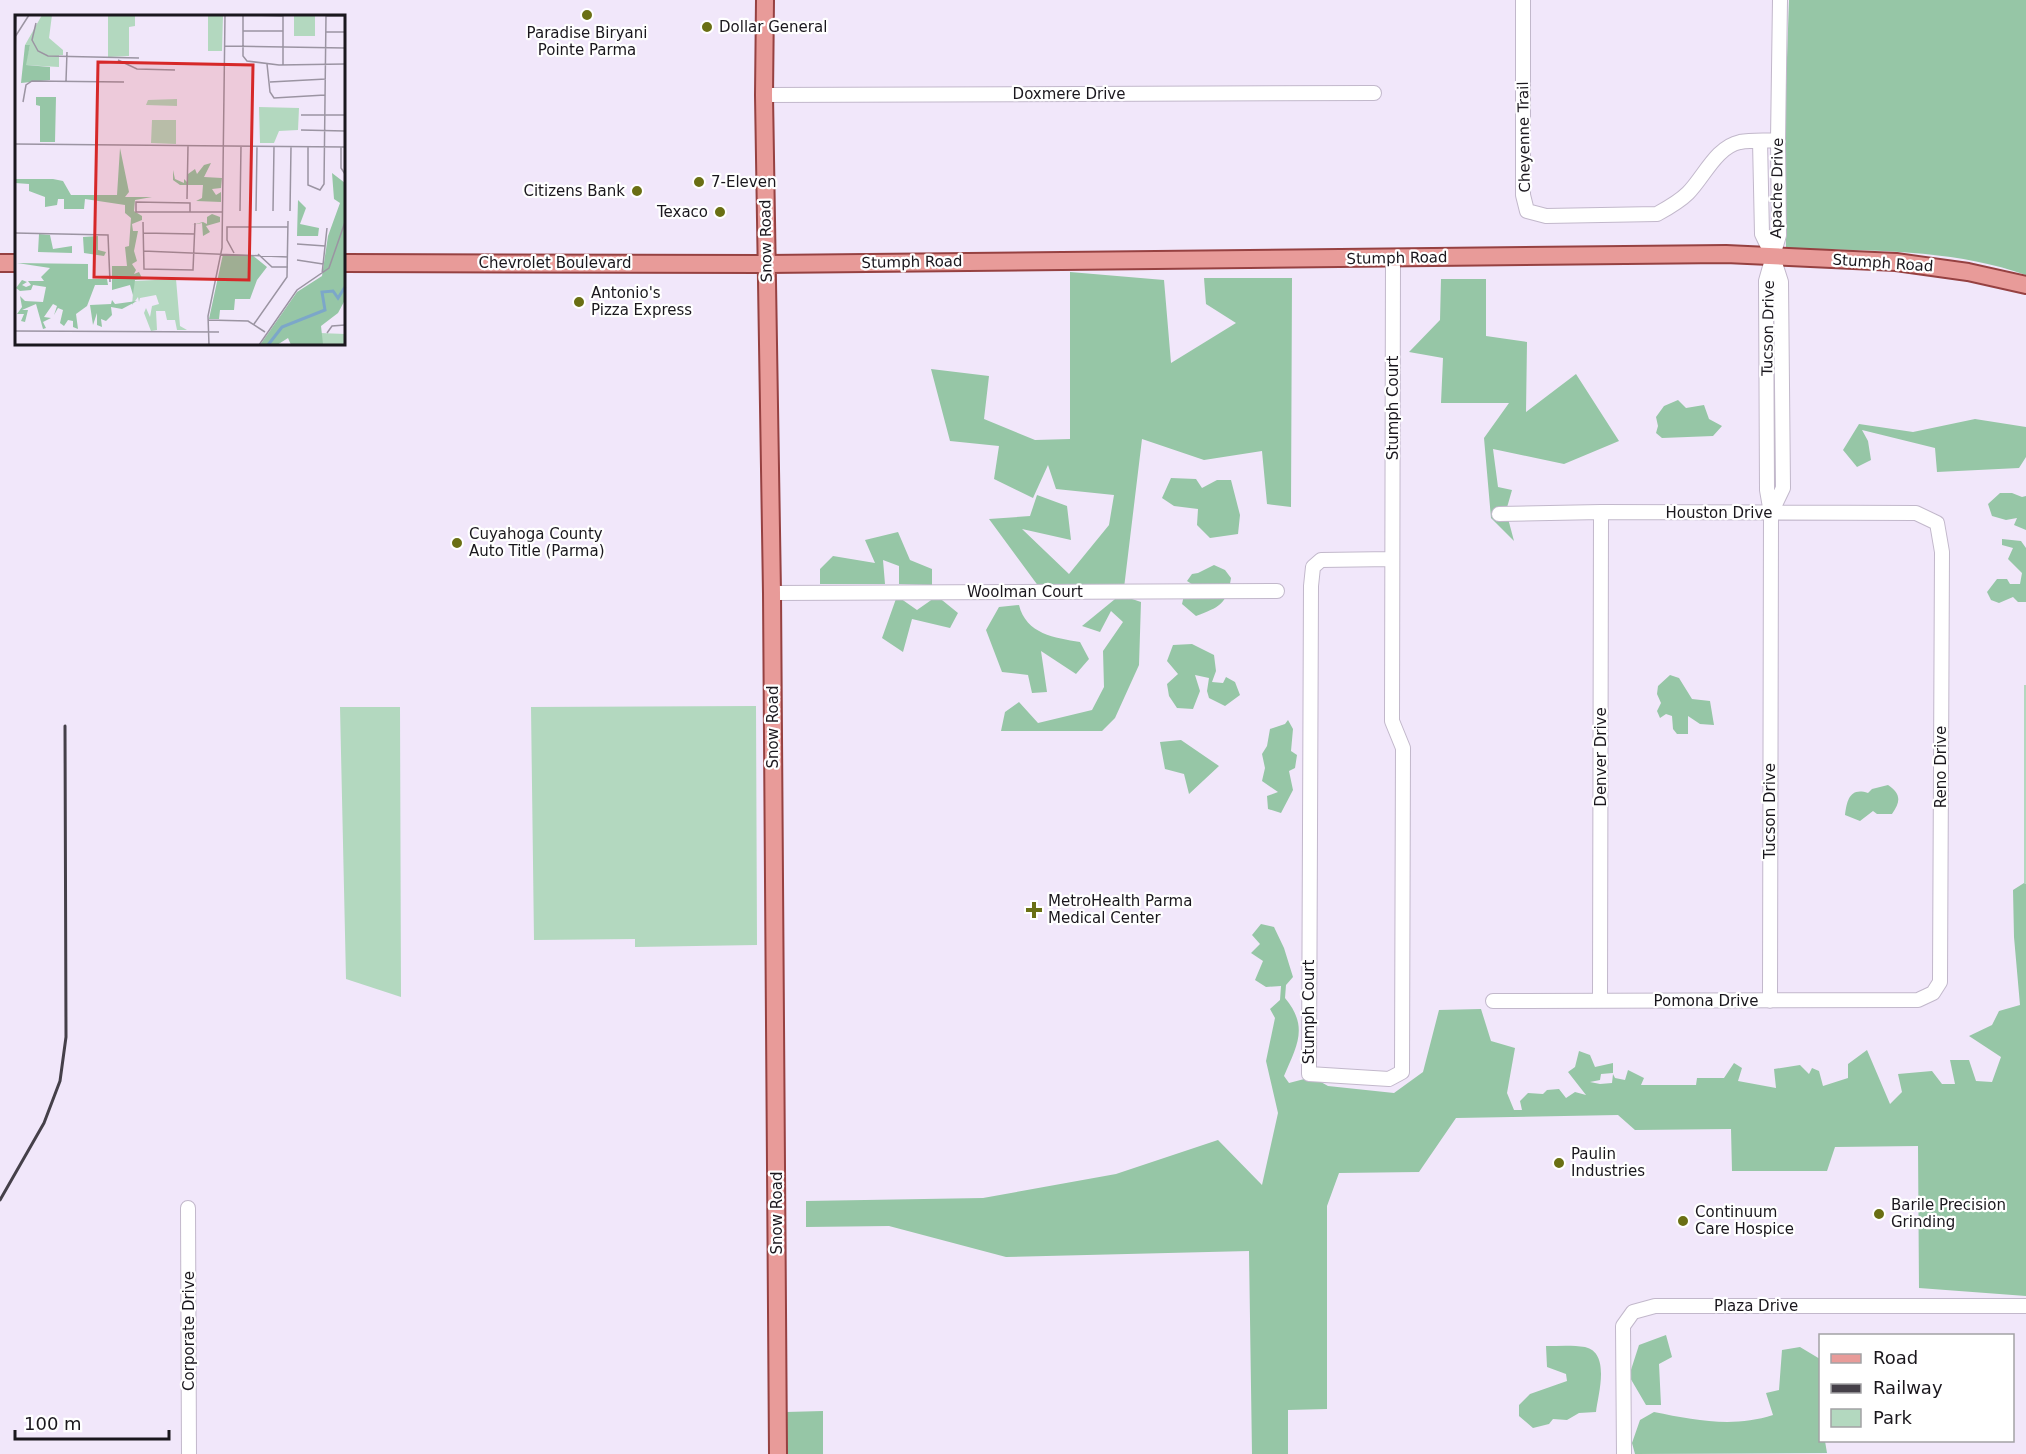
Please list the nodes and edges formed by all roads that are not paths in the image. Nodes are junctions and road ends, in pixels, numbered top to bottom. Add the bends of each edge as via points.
1 (765, 0) edge
2 (1523, 0) edge
3 (1780, 0) edge
4 (1374, 93) dead end
5 (764, 94) junction
6 (1778, 140) junction
7 (1760, 141) junction
8 (1773, 257) junction
9 (1393, 258) junction
10 (345, 263) edge
11 (767, 264) junction
12 (2026, 285) edge
13 (1601, 512) junction
14 (1771, 513) junction
15 (1499, 514) dead end
16 (1936, 523) joint
17 (1392, 559) junction
18 (1277, 591) dead end
19 (772, 593) junction
20 (1918, 1000) joint
21 (1493, 1001) dead end
22 (1600, 1001) junction
23 (1770, 1001) junction
24 (188, 1208) dead end
25 (2026, 1306) edge
26 (189, 1454) edge
27 (778, 1454) edge
28 (1624, 1454) edge

1 - 5 main road, Snow Road
2 - 7 street, Cheyenne Trail via 1523,195 1527,211 1546,216 1657,214 1687,194 1724,151 1739,142
3 - 6 street, Apache Drive
4 - 5 street, Doxmere Drive
5 - 11 main road, Snow Road
6 - 7 street, Cheyenne Trail
6 - 8 street, Apache Drive via 1779,235
7 - 8 street, Apache Drive via 1762,234
8 - 9 main road, Stumph Road via 1701,254
8 - 12 main road, Stumph Road via 1896,262
8 - 14 street, Tucson Drive via 1766,281 1767,490
9 - 11 main road, Stumph Road
9 - 17 street, Stumph Court
10 - 11 main road, Chevrolet Boulevard
11 - 19 main road, Snow Road
13 - 14 street, Houston Drive
13 - 15 street, Houston Drive
13 - 22 street, Denver Drive
14 - 16 street, Houston Drive via 1916,513
14 - 23 street, Tucson Drive
16 - 20 street, Reno Drive via 1942,552 1940,982 1932,993
17 - 17 street, Stumph Court via 1392,721 1403,747 1402,1072 1389,1079 1309,1074 1313,567 1321,560
18 - 19 street, Woolman Court
19 - 27 main road, Snow Road
20 - 23 street, Pomona Drive
21 - 22 street, Pomona Drive
22 - 23 street, Pomona Drive
24 - 26 street, Corporate Drive
25 - 28 street, Plaza Drive via 1654,1306 1634,1312 1623,1326

